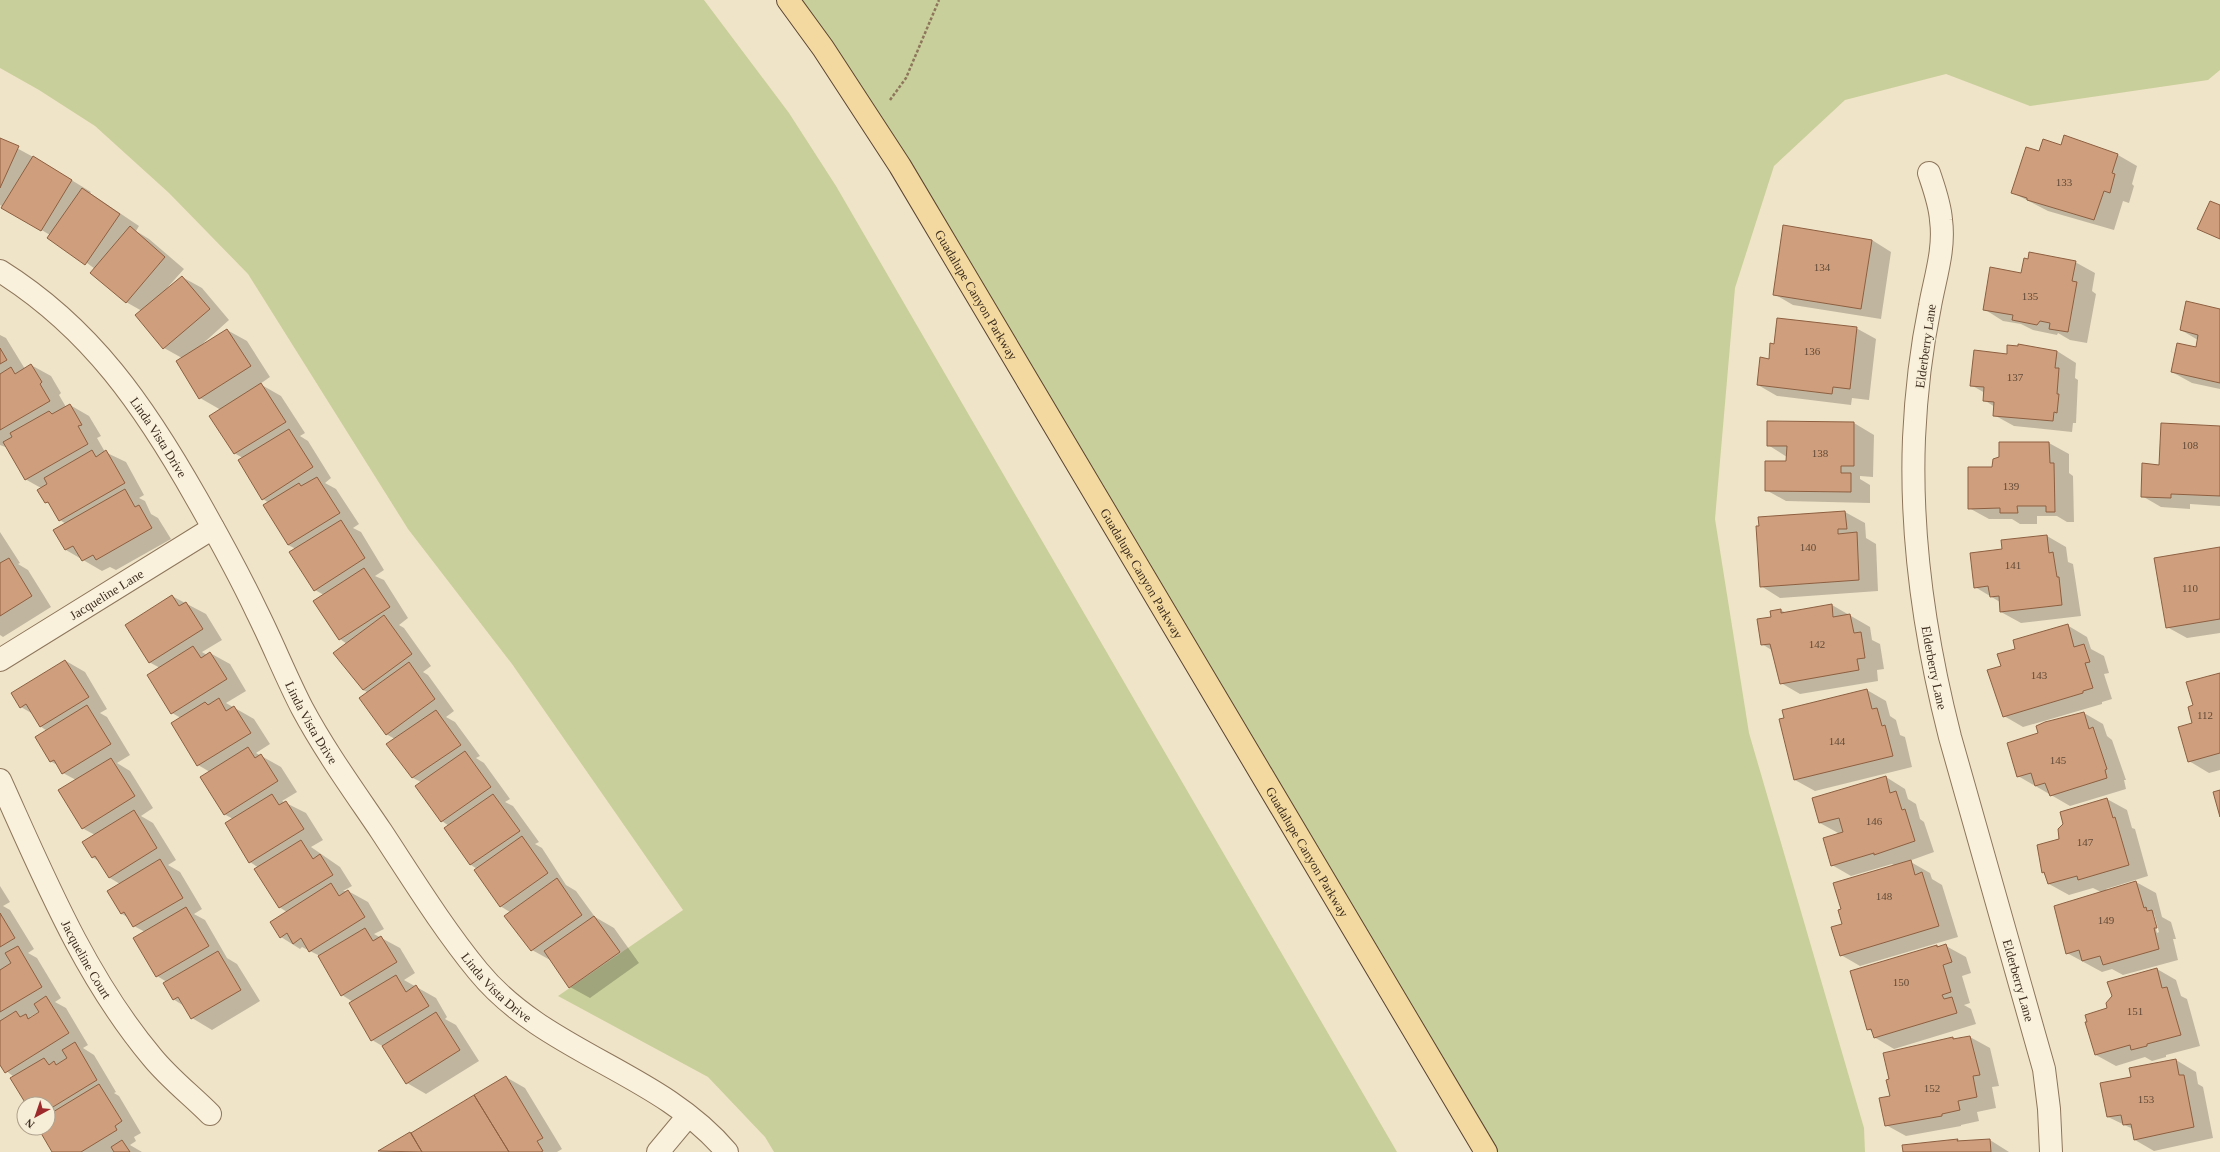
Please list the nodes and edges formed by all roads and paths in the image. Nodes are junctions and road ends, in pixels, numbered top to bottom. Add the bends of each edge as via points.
1 (788, 0) edge
2 (939, 0) edge
3 (874, 124) junction
4 (1929, 173) dead end
5 (0, 271) edge
6 (213, 528) junction
7 (0, 660) edge
8 (0, 780) edge
9 (210, 1114) dead end
10 (688, 1116) junction
11 (658, 1152) edge
12 (727, 1152) edge
13 (1486, 1152) edge
14 (2051, 1152) edge

1 - 3 main road, Guadalupe Canyon Parkway via 824,48
2 - 3 path via 906,78
3 - 13 main road, Guadalupe Canyon Parkway
4 - 14 street, Elderberry Lane via 1942,220 1914,437 1913,484 1920,587 1938,688 1950,738 2044,1069
5 - 6 street, Linda Vista Drive via 18,282 74,328 121,379 164,441
6 - 7 street, Jacqueline Lane
6 - 10 street, Linda Vista Drive via 235,567 302,708 324,746 443,925 479,973 519,1012 565,1043 648,1089
8 - 9 street, Jacqueline Court via 70,929 124,1021 152,1057
10 - 11 street
10 - 12 street, Linda Vista Drive via 715,1137

